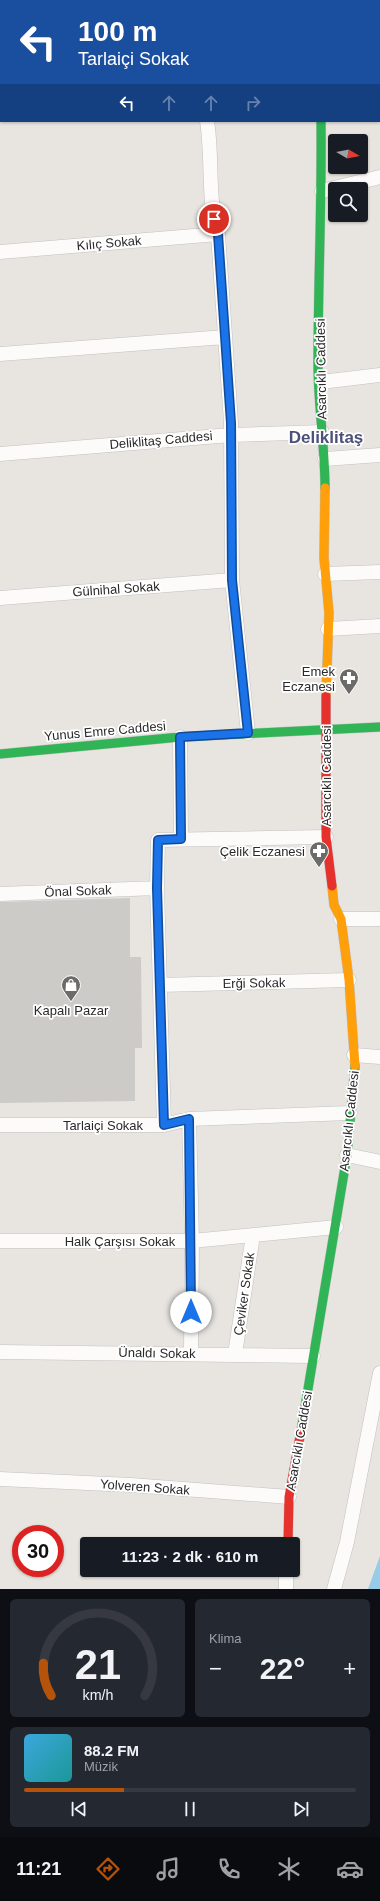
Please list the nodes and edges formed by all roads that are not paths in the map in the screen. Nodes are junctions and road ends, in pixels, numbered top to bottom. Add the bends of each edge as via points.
1 (207, 122) edge
2 (321, 122) edge
3 (380, 177) edge
4 (322, 191) junction
5 (218, 234) junction
6 (0, 252) edge
7 (225, 337) junction
8 (0, 354) edge
9 (380, 375) edge
10 (321, 382) junction
11 (322, 432) junction
12 (231, 435) junction
13 (0, 454) edge
14 (380, 455) edge
15 (325, 460) junction
16 (380, 572) edge
17 (325, 574) junction
18 (232, 580) junction
19 (0, 598) edge
20 (380, 626) edge
21 (328, 629) junction
22 (380, 727) edge
23 (325, 731) junction
24 (248, 733) junction
25 (180, 737) junction
26 (0, 754) edge
27 (326, 837) junction
28 (181, 839) junction
29 (157, 888) junction
30 (0, 894) edge
31 (341, 918) junction
32 (380, 919) edge
33 (349, 980) junction
34 (160, 985) junction
35 (354, 1054) junction
36 (380, 1057) edge
37 (350, 1114) junction
38 (189, 1119) junction
39 (0, 1125) edge
40 (164, 1125) junction
41 (347, 1155) junction
42 (380, 1162) edge
43 (336, 1227) junction
44 (253, 1235) junction
45 (192, 1241) junction
46 (0, 1242) edge
47 (0, 1352) edge
48 (191, 1354) junction
49 (235, 1354) junction
50 (313, 1356) junction
51 (380, 1373) edge
52 (0, 1479) edge
53 (290, 1497) junction
54 (288, 1537) edge
55 (286, 1577) edge
56 (286, 1589) edge
57 (334, 1589) edge

1 - 5 street via 214,219
2 - 4 street, Asarcıklı Caddesi
3 - 4 street
4 - 10 street, Asarcıklı Caddesi via 318,366
5 - 6 street, Kılıç Sokak
5 - 7 street
7 - 8 street
7 - 12 street
9 - 10 street
10 - 11 street, Asarcıklı Caddesi
11 - 12 street, Deliklitaş Caddesi
11 - 15 street, Asarcıklı Caddesi via 321,444
12 - 13 street, Deliklitaş Caddesi
12 - 18 street
14 - 15 street
15 - 17 street, Asarcıklı Caddesi
16 - 17 street
17 - 21 street, Asarcıklı Caddesi
18 - 19 street, Gülnihal Sokak
18 - 24 street
20 - 21 street
21 - 23 street, Asarcıklı Caddesi
22 - 23 street, Yunus Emre Caddesi
23 - 24 street, Yunus Emre Caddesi
23 - 27 street, Asarcıklı Caddesi
24 - 25 street, Yunus Emre Caddesi
25 - 26 street, Yunus Emre Caddesi
25 - 28 street
27 - 28 street
27 - 31 street, Asarcıklı Caddesi via 334,905
28 - 29 street via 158,840
29 - 30 street, Önal Sokak
29 - 34 street
31 - 32 street
31 - 33 street, Asarcıklı Caddesi
33 - 34 street, Erği Sokak
33 - 35 street, Asarcıklı Caddesi
34 - 40 street
35 - 36 street
35 - 37 street, Asarcıklı Caddesi via 355,1072
37 - 38 street, Tarlaiçi Sokak
37 - 41 street, Asarcıklı Caddesi
38 - 40 street, Tarlaiçi Sokak
38 - 45 street
39 - 40 street, Tarlaiçi Sokak
41 - 42 street
41 - 43 street, Asarcıklı Caddesi
43 - 44 street, Halk Çarşısı Sokak
43 - 50 street, Asarcıklı Caddesi
44 - 45 street, Halk Çarşısı Sokak
44 - 49 street, Çeviker Sokak
45 - 46 street, Halk Çarşısı Sokak
45 - 48 street
47 - 48 street, Ünaldı Sokak
48 - 49 street, Ünaldı Sokak
49 - 50 street, Ünaldı Sokak
50 - 53 street, Asarcıklı Caddesi
51 - 57 street via 348,1534
52 - 53 street, Yolveren Sokak
53 - 54 street, Asarcıklı Caddesi
55 - 56 street

